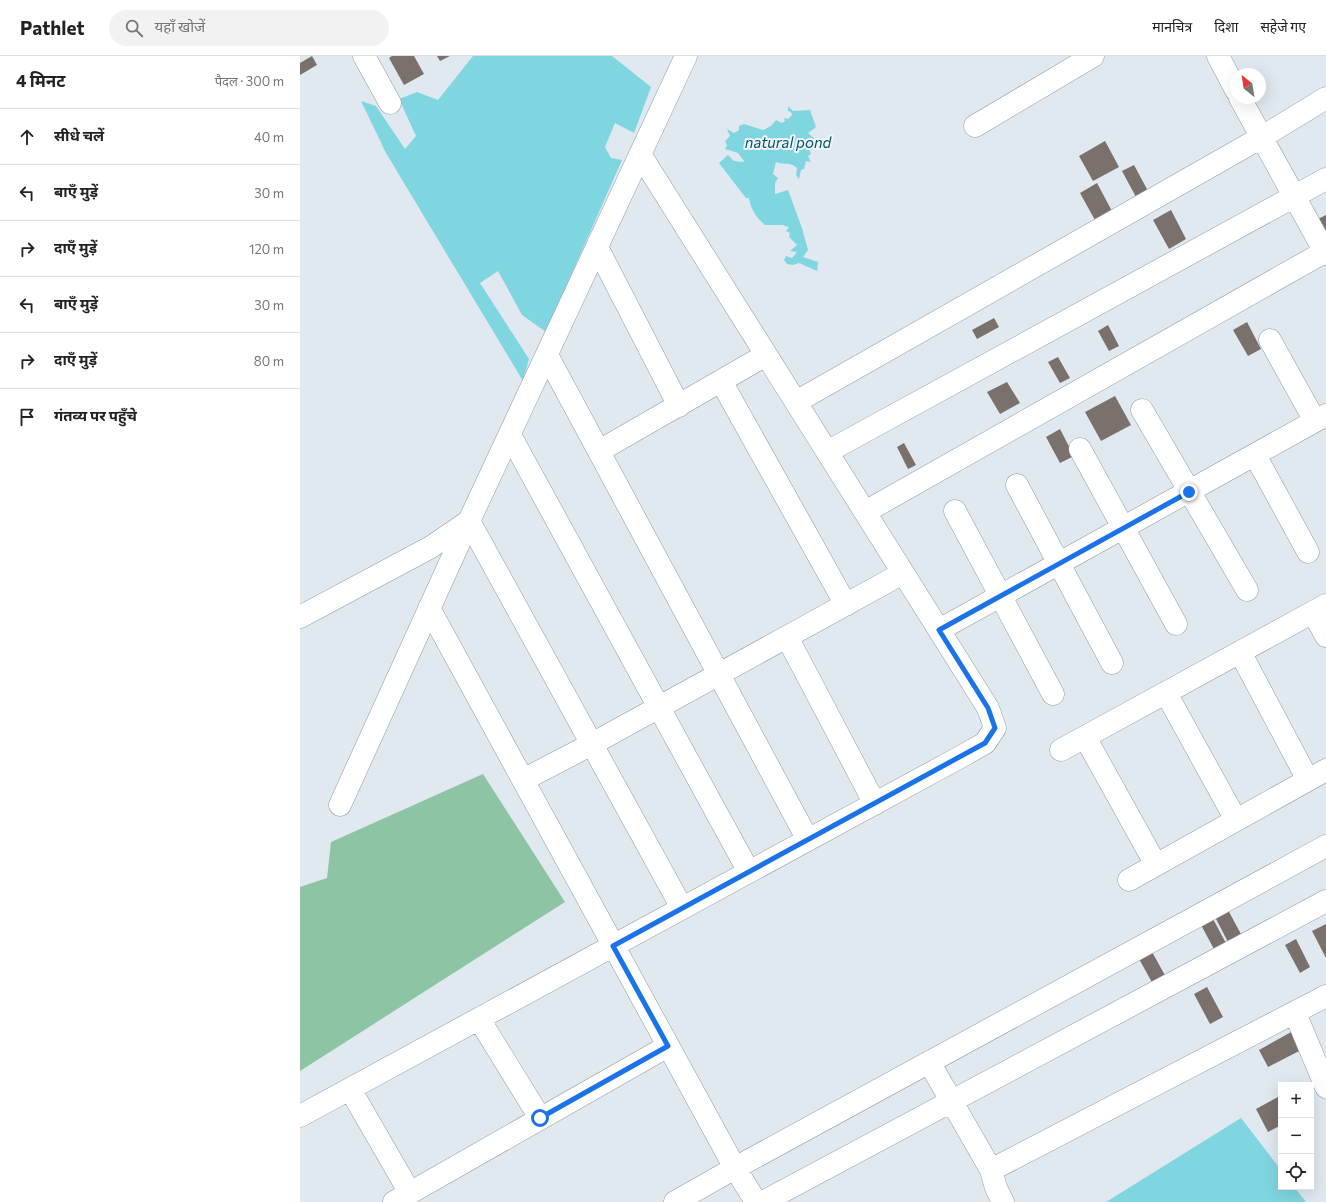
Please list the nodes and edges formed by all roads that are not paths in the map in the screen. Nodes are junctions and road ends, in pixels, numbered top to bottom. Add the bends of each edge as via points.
1 (364, 56) edge
2 (686, 56) edge
3 (1093, 56) edge
4 (1218, 56) edge
5 (1230, 79) edge
6 (1326, 98) edge
7 (390, 102) dead end
8 (1243, 104) edge
9 (975, 126) dead end
10 (1262, 137) junction
11 (640, 154) junction
12 (1326, 179) edge
13 (1295, 196) junction
14 (597, 247) junction
15 (1326, 252) edge
16 (1270, 340) dead end
17 (547, 355) junction
18 (766, 355) junction
19 (721, 381) junction
20 (796, 402) junction
21 (679, 406) junction
22 (1142, 410) dead end
23 (1321, 418) edge
24 (510, 435) junction
25 (1080, 448) dead end
26 (599, 452) junction
27 (827, 452) junction
28 (1255, 455) junction
29 (1017, 485) dead end
30 (1189, 492) junction
31 (955, 511) dead end
32 (865, 512) junction
33 (469, 521) junction
34 (1123, 528) junction
35 (1308, 552) dead end
36 (1058, 564) junction
37 (903, 573) junction
38 (1246, 590) dead end
39 (1000, 596) junction
40 (846, 605) junction
41 (429, 608) junction
42 (1320, 608) edge
43 (300, 618) edge
44 (1176, 624) dead end
45 (939, 630) junction
46 (1326, 636) edge
47 (786, 637) junction
48 (1240, 652) junction
49 (1112, 663) dead end
50 (720, 674) junction
51 (1166, 693) junction
52 (1053, 694) dead end
53 (659, 708) junction
54 (1085, 737) junction
55 (592, 744) junction
56 (1061, 750) dead end
57 (1317, 775) edge
58 (523, 780) junction
59 (875, 804) junction
60 (340, 805) dead end
61 (1236, 820) junction
62 (808, 840) junction
63 (1326, 846) edge
64 (1156, 865) junction
65 (748, 872) junction
66 (1129, 880) dead end
67 (1326, 901) edge
68 (682, 908) junction
69 (613, 946) junction
70 (1326, 996) edge
71 (1295, 1013) junction
72 (479, 1019) junction
73 (668, 1046) junction
74 (929, 1062) junction
75 (1326, 1087) edge
76 (350, 1089) junction
77 (950, 1100) junction
78 (300, 1116) edge
79 (540, 1118) junction
80 (735, 1168) junction
81 (991, 1170) junction
82 (402, 1197) edge
83 (675, 1202) edge
84 (756, 1202) edge
85 (763, 1202) edge
86 (1003, 1202) edge

1 - 7 street
2 - 11 street
3 - 9 street
4 - 5 street
6 - 10 street
8 - 10 street
10 - 13 street
10 - 20 street
11 - 14 street
11 - 18 street
12 - 13 street
13 - 15 street
13 - 27 street
14 - 17 street
14 - 21 street
15 - 32 street
16 - 23 street
17 - 24 street
17 - 26 street
18 - 19 street
18 - 20 street
19 - 21 street
19 - 40 street
20 - 27 street
21 - 26 street
22 - 30 street
23 - 28 street
24 - 33 street
24 - 53 street
25 - 34 street
26 - 50 street
27 - 32 street
28 - 30 street
28 - 35 street
29 - 36 street
30 - 34 street
30 - 38 street
31 - 39 street
32 - 37 street
33 - 41 street
33 - 43 street via 431,547
33 - 55 street
34 - 36 street
34 - 44 street
36 - 39 street
36 - 49 street
37 - 40 street
37 - 45 street
39 - 45 street
39 - 52 street
40 - 47 street
41 - 58 street
41 - 60 street
42 - 46 street
42 - 48 street
45 - 59 street via 988,708 995,728 985,743
47 - 50 street
47 - 59 street
48 - 51 street
48 - 57 street
50 - 53 street
50 - 62 street
51 - 54 street
51 - 61 street
53 - 55 street
53 - 65 street
54 - 56 street
54 - 64 street
55 - 58 street
55 - 68 street
57 - 61 street
58 - 69 street
59 - 62 street
61 - 64 street
62 - 65 street
63 - 74 street
64 - 66 street
65 - 68 street
67 - 77 street
68 - 69 street
69 - 72 street
69 - 73 street
70 - 71 street
71 - 75 street
71 - 81 street
72 - 76 street
72 - 79 street
73 - 79 street
73 - 80 street
74 - 77 street
74 - 80 street
76 - 78 street
76 - 82 street
77 - 81 street
77 - 85 street
79 - 82 street
80 - 83 street
80 - 84 street
81 - 86 street

